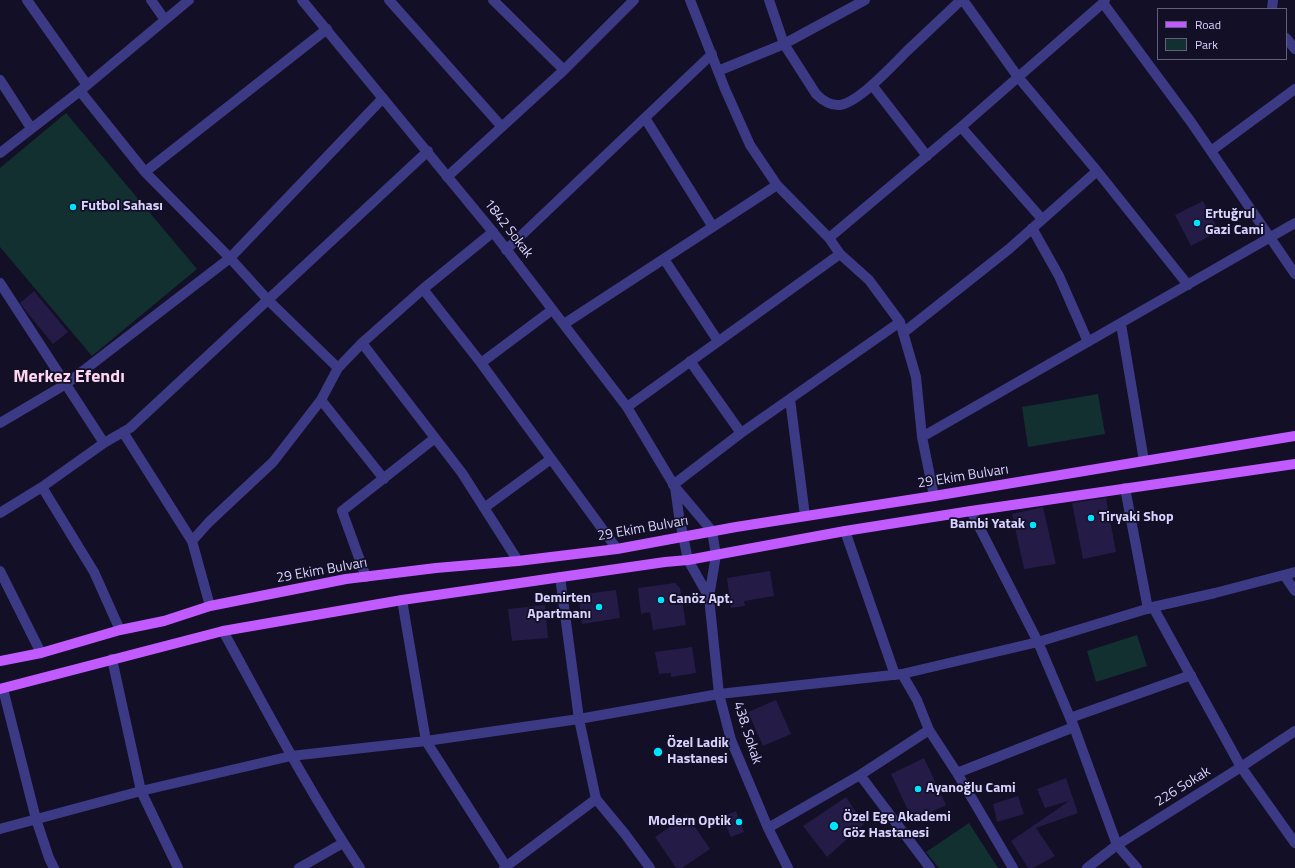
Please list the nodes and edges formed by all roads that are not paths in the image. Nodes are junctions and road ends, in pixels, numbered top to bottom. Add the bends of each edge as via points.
1 (26, 0) edge
2 (151, 0) edge
3 (189, 0) edge
4 (389, 0) edge
5 (634, 0) edge
6 (690, 0) edge
7 (769, 0) edge
8 (865, 0) edge
9 (962, 0) edge
10 (307, 2) edge
11 (499, 2) edge
12 (1104, 2) edge
13 (165, 20) junction
14 (327, 29) junction
15 (1287, 39) edge
16 (784, 44) junction
17 (1295, 49) edge
18 (712, 54) junction
19 (564, 70) junction
20 (718, 71) junction
21 (1018, 77) junction
22 (0, 80) edge
23 (872, 85) junction
24 (83, 88) junction
25 (1295, 89) edge
26 (382, 98) junction
27 (645, 118) junction
28 (502, 127) junction
29 (31, 128) junction
30 (961, 128) junction
31 (428, 151) junction
32 (1211, 151) junction
33 (0, 153) edge
34 (927, 156) junction
35 (1097, 171) junction
36 (145, 172) junction
37 (447, 176) junction
38 (777, 185) junction
39 (1042, 219) junction
40 (1295, 223) edge
41 (713, 227) junction
42 (1032, 228) junction
43 (494, 232) junction
44 (1271, 237) junction
45 (830, 238) junction
46 (506, 250) junction
47 (840, 254) junction
48 (230, 258) junction
49 (664, 259) junction
50 (1295, 274) edge
51 (0, 283) edge
52 (1188, 285) junction
53 (423, 289) junction
54 (268, 300) junction
55 (552, 310) junction
56 (900, 322) junction
57 (564, 324) junction
58 (1121, 324) junction
59 (903, 333) junction
60 (718, 341) junction
61 (1088, 342) junction
62 (362, 343) junction
63 (690, 361) junction
64 (481, 363) junction
65 (338, 368) junction
66 (66, 384) junction
67 (790, 399) junction
68 (322, 400) junction
69 (627, 407) junction
70 (0, 423) edge
71 (123, 432) junction
72 (741, 432) junction
73 (1295, 436) edge
74 (922, 437) junction
75 (435, 438) junction
76 (104, 443) junction
77 (551, 459) junction
78 (1144, 461) junction
79 (1295, 464) edge
80 (384, 479) junction
81 (674, 486) junction
82 (42, 487) junction
83 (1125, 488) junction
84 (934, 496) junction
85 (484, 508) junction
86 (971, 511) junction
87 (0, 513) edge
88 (805, 516) junction
89 (712, 531) junction
90 (845, 531) junction
91 (683, 536) junction
92 (192, 541) junction
93 (617, 549) junction
94 (716, 555) junction
95 (688, 560) junction
96 (518, 562) junction
97 (0, 571) edge
98 (1295, 572) edge
99 (1284, 575) junction
100 (366, 577) junction
101 (560, 578) junction
102 (1295, 590) edge
103 (709, 597) junction
104 (402, 600) junction
105 (210, 606) junction
106 (1150, 608) junction
107 (120, 630) junction
108 (223, 631) junction
109 (1038, 642) junction
110 (41, 653) junction
111 (112, 659) junction
112 (0, 661) edge
113 (898, 674) junction
114 (1191, 675) junction
115 (2, 689) edge
116 (719, 694) junction
117 (579, 719) junction
118 (1072, 722) junction
119 (929, 730) junction
120 (1295, 731) edge
121 (426, 741) junction
122 (291, 756) junction
123 (1242, 767) junction
124 (957, 773) junction
125 (860, 775) junction
126 (141, 791) junction
127 (596, 799) junction
128 (36, 819) junction
129 (768, 828) junction
130 (0, 829) edge
131 (343, 843) junction
132 (1295, 843) edge
133 (1117, 845) junction
134 (54, 868) edge
135 (178, 868) edge
136 (299, 868) edge
137 (360, 868) edge
138 (506, 868) edge
139 (650, 868) edge
140 (788, 868) edge
141 (930, 868) edge
142 (1012, 868) edge
143 (1087, 868) edge
144 (1137, 868) edge

1 - 24 street
2 - 13 street
3 - 13 street
4 - 28 street
5 - 19 street
6 - 18 street
7 - 16 street
8 - 16 street
9 - 21 street
9 - 23 street
10 - 14 street, 1842 Sokak
11 - 19 street
12 - 21 street
12 - 32 street
13 - 24 street
14 - 26 street, 1842 Sokak
14 - 36 street
15 - 17 street
16 - 20 street
16 - 23 street via 816,94 830,105 849,102
18 - 20 street
18 - 27 street
19 - 28 street
20 - 38 street via 750,145
21 - 30 street
21 - 35 street
22 - 29 street
23 - 34 street
24 - 29 street
24 - 36 street
25 - 32 street
26 - 31 street, 1842 Sokak
26 - 48 street
27 - 41 street
27 - 46 street
28 - 37 street
29 - 33 street
30 - 34 street
30 - 39 street
31 - 37 street, 1842 Sokak
31 - 54 street
32 - 44 street
34 - 45 street
35 - 39 street
35 - 52 street
36 - 48 street
37 - 43 street, 1842 Sokak
38 - 41 street
38 - 45 street
39 - 42 street
40 - 44 street
41 - 49 street
42 - 59 street
42 - 61 street via 1059,276
43 - 46 street, 1842 Sokak
43 - 53 street
44 - 50 street
44 - 52 street
45 - 47 street
46 - 55 street, 1842 Sokak
47 - 56 street via 869,280
47 - 60 street
48 - 54 street
48 - 66 street
49 - 57 street
49 - 60 street
51 - 66 street
52 - 58 street
53 - 62 street
53 - 64 street
54 - 65 street
54 - 71 street
55 - 57 street, 1842 Sokak
55 - 64 street
56 - 59 street
56 - 67 street
57 - 69 street, 1842 Sokak
58 - 61 street
58 - 78 street
59 - 74 street via 916,377
60 - 63 street
61 - 74 street
62 - 65 street
62 - 75 street
63 - 69 street
63 - 72 street
64 - 77 street
65 - 68 street
66 - 70 street
66 - 76 street
67 - 72 street
67 - 88 street
68 - 80 street
68 - 92 street via 273,462 208,522
69 - 81 street, 1842 Sokak
71 - 76 street
71 - 92 street
72 - 81 street
73 - 78 main road, 29 Ekim Bulvarı
74 - 84 street
75 - 80 street
75 - 85 street via 462,473
76 - 82 street
77 - 85 street
77 - 93 street
78 - 84 main road, 29 Ekim Bulvarı
79 - 83 main road
80 - 100 street via 342,511
81 - 89 street
81 - 91 street
82 - 87 street
82 - 107 street via 94,572
83 - 86 main road
83 - 106 street
84 - 88 main road, 29 Ekim Bulvarı
85 - 96 street
86 - 90 main road
86 - 109 street
88 - 89 main road, 29 Ekim Bulvarı
89 - 91 main road, 29 Ekim Bulvarı
89 - 94 street
90 - 94 main road
90 - 113 street
91 - 93 main road, 29 Ekim Bulvarı
91 - 95 street
92 - 105 street
93 - 96 main road, 29 Ekim Bulvarı
94 - 95 main road
94 - 103 street
95 - 101 main road
95 - 103 street
96 - 100 main road, 29 Ekim Bulvarı via 436,568
97 - 110 street
98 - 99 street
99 - 102 street
99 - 106 street
100 - 105 main road, 29 Ekim Bulvarı
101 - 104 main road
101 - 117 street
103 - 116 street, 438. Sokak
104 - 108 main road
104 - 121 street
105 - 107 main road, 29 Ekim Bulvarı via 164,621
106 - 109 street
106 - 114 street
107 - 110 main road, 29 Ekim Bulvarı
108 - 111 main road
108 - 122 street
109 - 113 street
109 - 118 street
110 - 112 main road, 29 Ekim Bulvarı
111 - 115 main road
111 - 126 street
113 - 116 street
113 - 119 street via 917,700
114 - 118 street
114 - 123 street
115 - 128 street
116 - 117 street
116 - 129 street, 438. Sokak via 731,740
117 - 121 street
117 - 127 street
118 - 124 street
118 - 133 street
119 - 124 street
119 - 125 street
120 - 123 street, 226 Sokak
121 - 122 street
121 - 138 street
122 - 126 street
122 - 131 street
123 - 132 street
123 - 133 street, 226 Sokak
124 - 142 street
125 - 129 street
125 - 141 street
126 - 128 street
126 - 135 street
127 - 138 street
127 - 139 street
128 - 130 street
128 - 134 street
129 - 140 street, 438. Sokak
131 - 136 street
131 - 137 street
133 - 143 street, 226 Sokak
133 - 144 street

